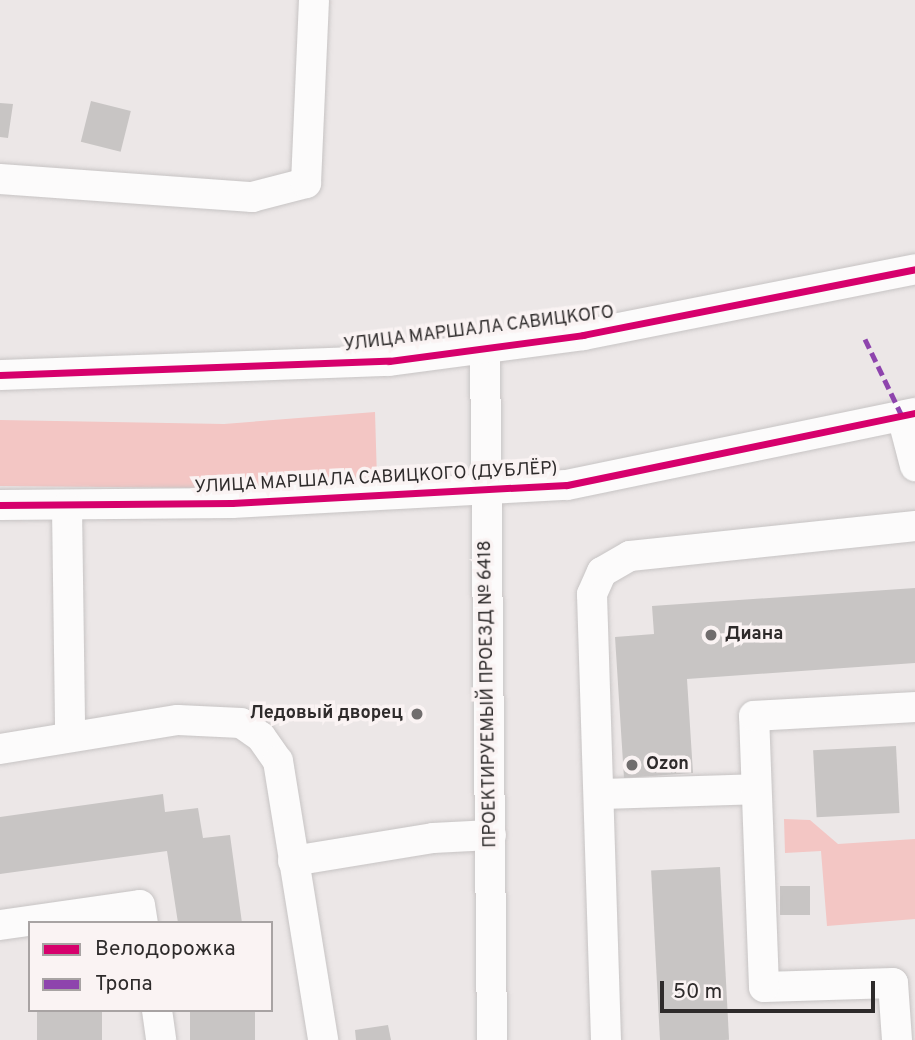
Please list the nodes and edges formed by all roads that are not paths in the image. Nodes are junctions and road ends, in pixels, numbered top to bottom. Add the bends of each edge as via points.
1 (314, 0) edge
2 (0, 179) edge
3 (915, 269) edge
4 (485, 349) junction
5 (0, 374) edge
6 (909, 414) edge
7 (915, 466) edge
8 (486, 493) junction
9 (0, 505) edge
10 (66, 507) junction
11 (915, 526) edge
12 (915, 707) edge
13 (70, 735) junction
14 (0, 749) edge
15 (757, 789) junction
16 (601, 794) junction
17 (492, 835) junction
18 (293, 861) junction
19 (28, 921) edge
20 (28, 921) edge
21 (143, 921) edge
22 (0, 925) edge
23 (157, 1012) edge
24 (161, 1040) edge
25 (323, 1040) edge
26 (492, 1040) edge
27 (606, 1040) edge
28 (897, 1040) edge

1 - 2 street via 306,183 252,197
3 - 4 street, УЛИЦА МАРШАЛА САВИЦКОГО
4 - 5 street, УЛИЦА МАРШАЛА САВИЦКОГО via 234,371
4 - 8 street, ПРОЕКТИРУЕМЫЙ ПРОЕЗД № 6418
6 - 7 street
6 - 8 street, УЛИЦА МАРШАЛА САВИЦКОГО (ДУБЛЁР) via 608,479
8 - 10 street, УЛИЦА МАРШАЛА САВИЦКОГО (ДУБЛЁР)
8 - 17 street, ПРОЕКТИРУЕМЫЙ ПРОЕЗД № 6418
9 - 10 street, УЛИЦА МАРШАЛА САВИЦКОГО (ДУБЛЁР)
10 - 13 street
11 - 16 street via 630,556 602,572 592,594
12 - 15 street via 754,716
13 - 14 street
13 - 18 street via 178,720 241,723 278,761
15 - 16 street
15 - 28 street via 764,987 893,983
16 - 27 street
17 - 18 street via 433,838
17 - 26 street, ПРОЕКТИРУЕМЫЙ ПРОЕЗД № 6418
18 - 25 street
19 - 21 street via 140,905
20 - 22 street
23 - 24 street

